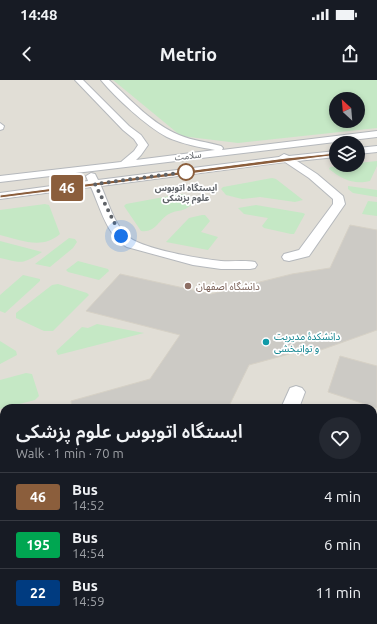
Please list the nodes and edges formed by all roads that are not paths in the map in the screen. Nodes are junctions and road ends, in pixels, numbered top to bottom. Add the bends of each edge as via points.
1 (79, 80) edge
2 (105, 80) edge
3 (377, 134) edge
4 (270, 147) junction
5 (377, 149) edge
6 (232, 151) junction
7 (365, 151) edge
8 (329, 155) edge
9 (286, 159) junction
10 (124, 164) junction
11 (88, 169) junction
12 (0, 179) edge
13 (95, 184) junction
14 (0, 196) edge
15 (289, 257) dead end
16 (250, 265) dead end

1 - 10 lane via 138,137 143,145 138,153
2 - 6 lane via 153,124 171,135
3 - 4 lane, سلامت
4 - 6 lane, سلامت
4 - 9 lane
5 - 7 lane
6 - 10 lane, سلامت
8 - 9 lane, سلامت
9 - 13 lane, سلامت
9 - 15 lane via 313,176 339,198 339,204 304,253
10 - 11 lane, سلامت
11 - 12 lane, سلامت
11 - 13 lane
13 - 14 lane, سلامت
13 - 16 lane via 118,231 128,243 203,264

